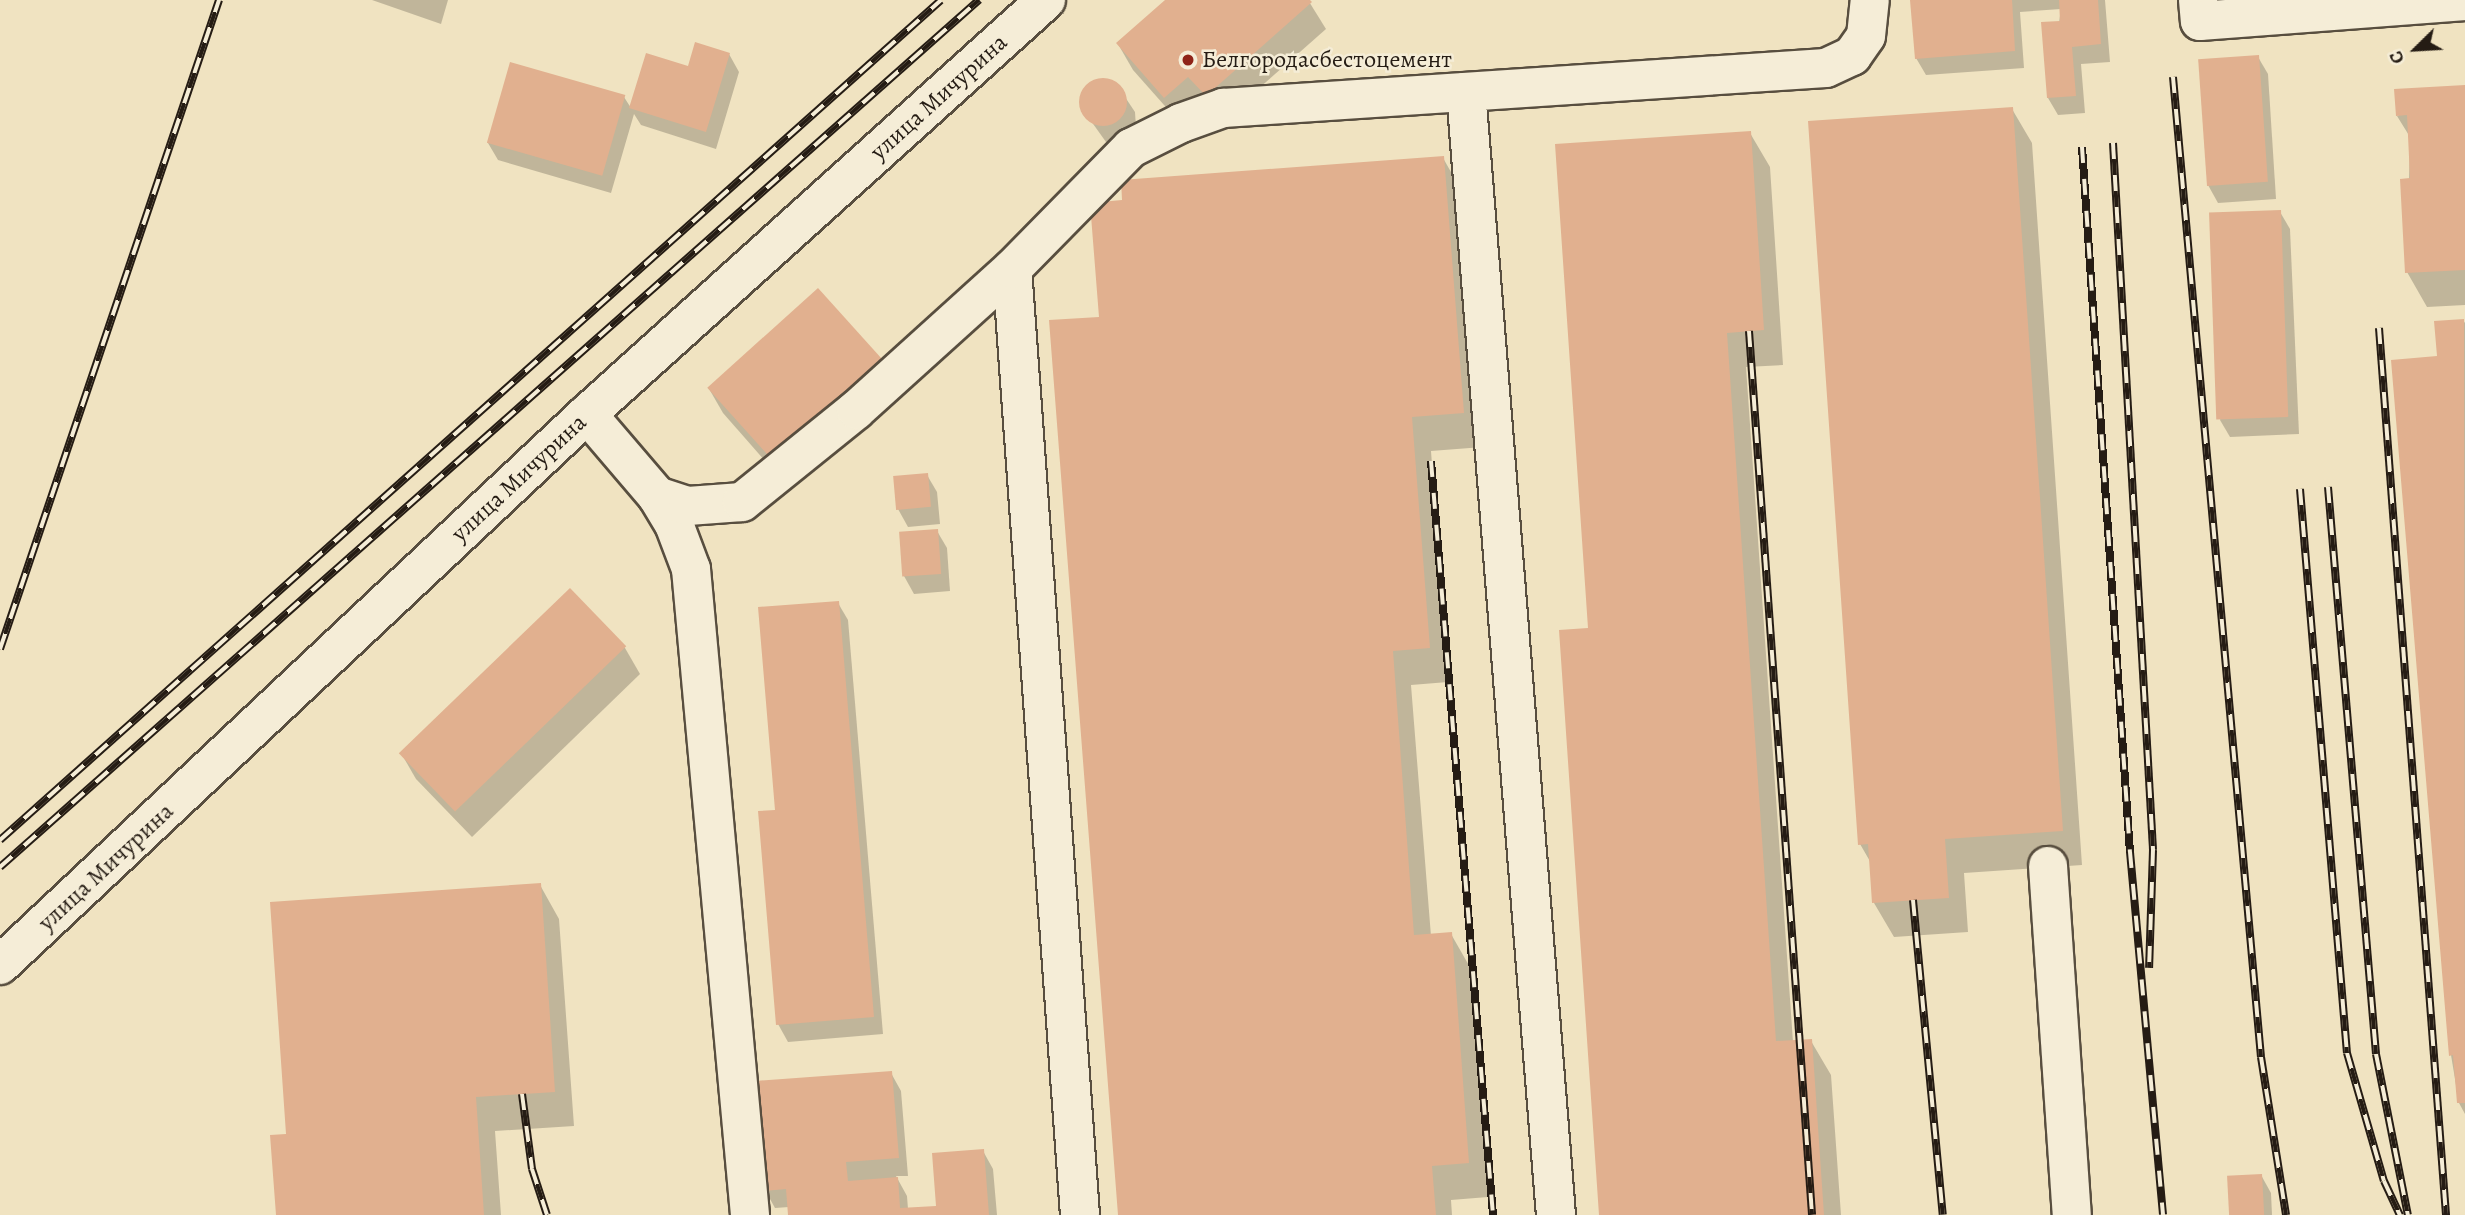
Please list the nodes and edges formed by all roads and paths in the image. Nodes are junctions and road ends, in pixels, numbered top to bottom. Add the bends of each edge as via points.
1 (1046, 0) edge
2 (1870, 0) edge
3 (2198, 0) edge
4 (2465, 1) edge
5 (1466, 92) junction
6 (1012, 270) junction
7 (587, 414) junction
8 (657, 496) junction
9 (2048, 866) dead end
10 (0, 965) edge
11 (750, 1215) edge
12 (1080, 1215) edge
13 (1556, 1215) edge
14 (2072, 1215) edge

1 - 7 street, улица Мичурина
2 - 5 street via 1866,36 1852,56 1826,68
3 - 4 street via 2200,21
5 - 6 street via 1223,108 1181,122 1131,148
5 - 13 street
6 - 8 street via 856,410 742,502 688,506
6 - 12 street
7 - 8 street
7 - 10 street, улица Мичурина
8 - 11 street via 674,524 691,569 696,604
9 - 14 street

